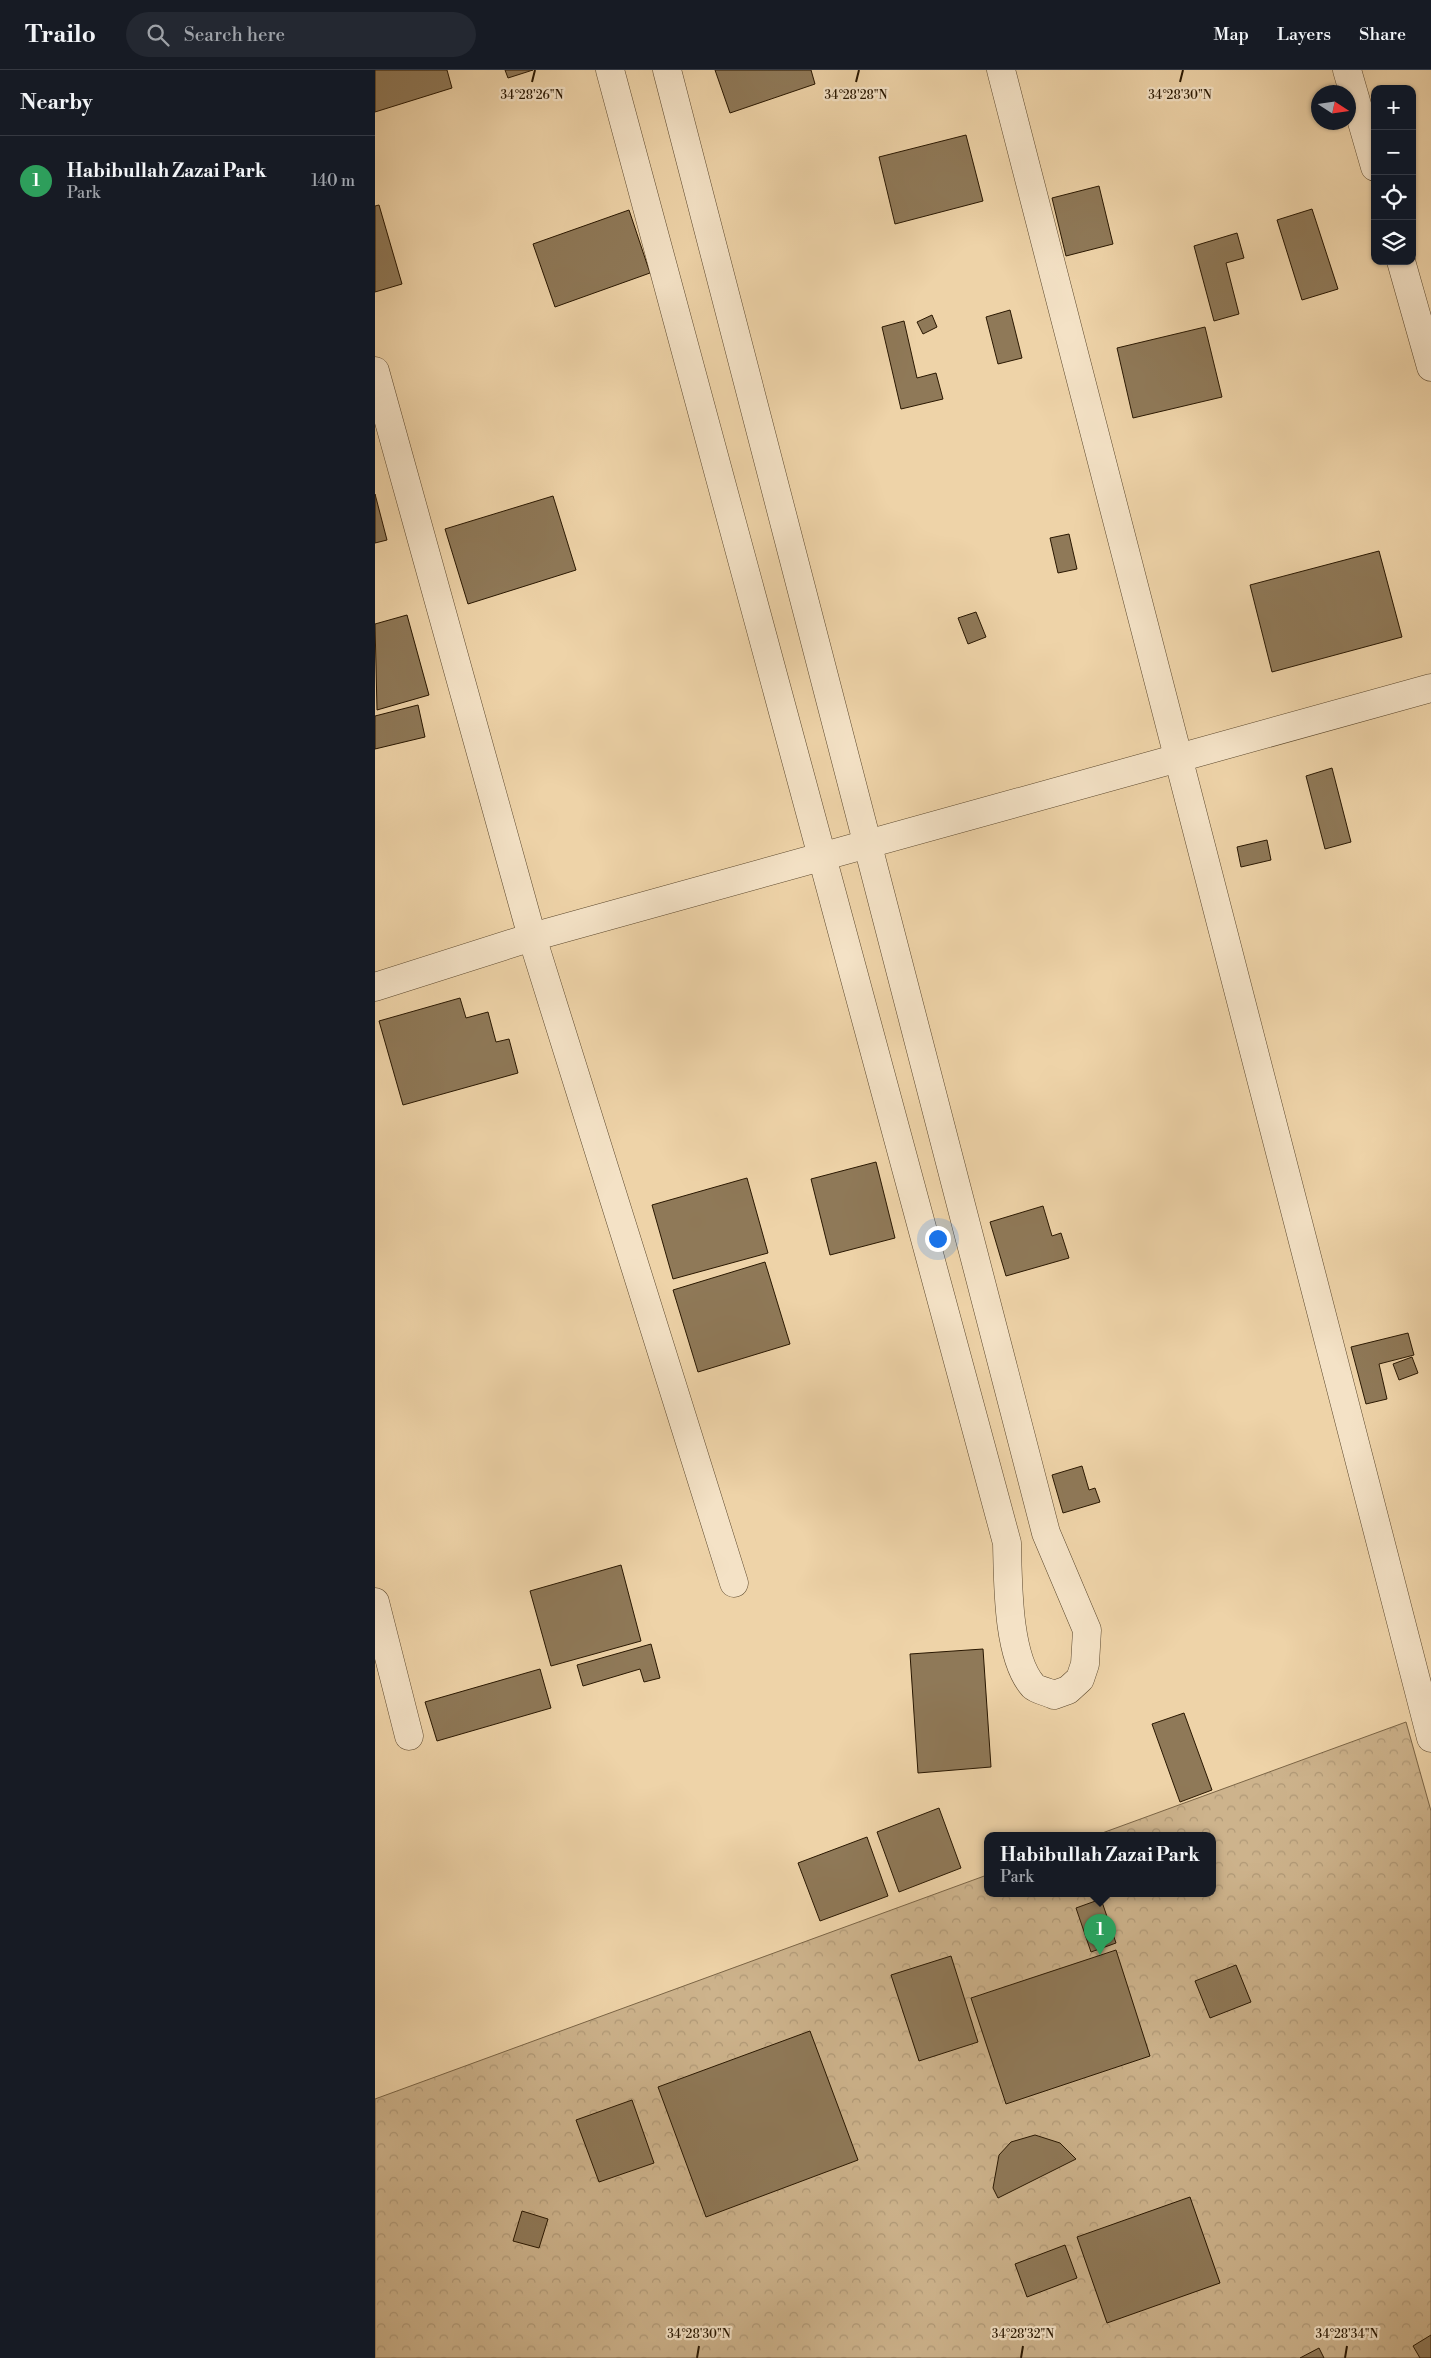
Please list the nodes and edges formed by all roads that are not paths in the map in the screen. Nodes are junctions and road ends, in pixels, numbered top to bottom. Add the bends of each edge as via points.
1 (610, 70) edge
2 (667, 70) edge
3 (1001, 70) edge
4 (1347, 70) edge
5 (1371, 153) edge
6 (1402, 265) edge
7 (1431, 366) edge
8 (375, 372) edge
9 (1431, 688) edge
10 (1177, 757) junction
11 (868, 842) junction
12 (823, 856) junction
13 (532, 936) junction
14 (375, 987) edge
15 (1025, 1451) junction
16 (987, 1463) junction
17 (1046, 1533) junction
18 (1007, 1543) junction
19 (734, 1583) dead end
20 (375, 1602) edge
21 (409, 1736) dead end
22 (1431, 1738) edge

1 - 12 street
2 - 11 street
3 - 10 street
4 - 5 street
6 - 7 street
8 - 13 street
9 - 10 street
10 - 11 street
10 - 22 street
11 - 12 street
11 - 15 street
12 - 13 street
12 - 16 street
13 - 14 street
13 - 19 street
15 - 16 street
15 - 17 street
16 - 18 street
17 - 18 street
17 - 18 street via 1087,1630 1085,1664 1080,1678 1068,1690 1054,1695 1034,1687 1021,1667 1013,1635
20 - 21 street

